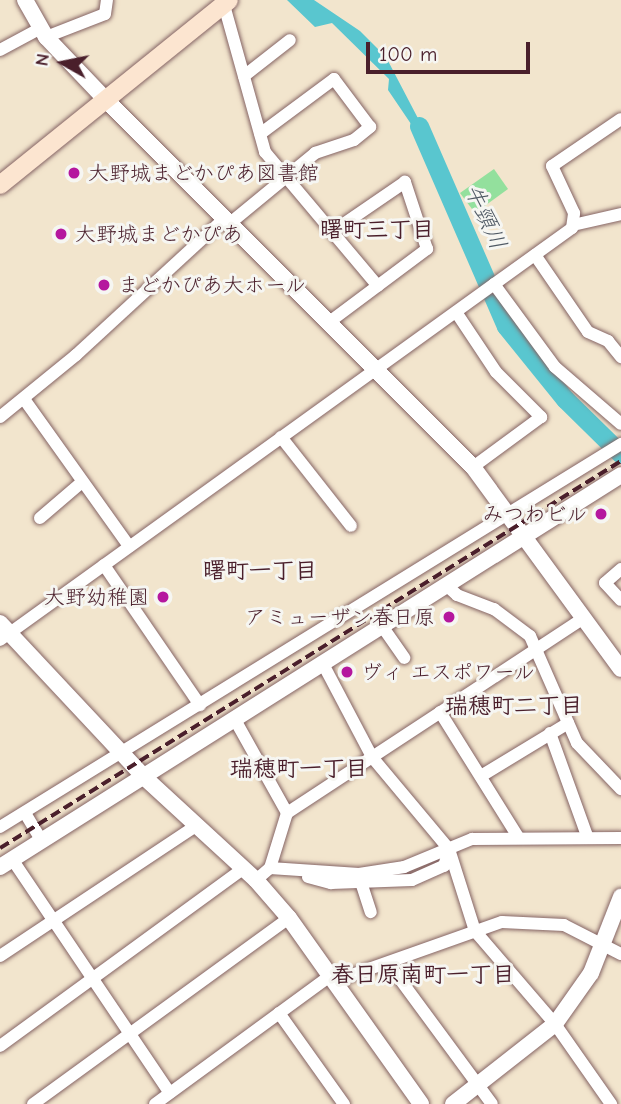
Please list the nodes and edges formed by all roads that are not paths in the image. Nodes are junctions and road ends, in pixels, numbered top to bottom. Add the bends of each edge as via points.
1 (25, 0) edge
2 (107, 0) edge
3 (227, 2) edge
4 (44, 33) junction
5 (290, 40) dead end
6 (0, 50) edge
7 (244, 76) junction
8 (105, 99) junction
9 (621, 119) edge
10 (260, 134) junction
11 (286, 177) junction
12 (0, 185) edge
13 (621, 214) edge
14 (226, 222) junction
15 (573, 225) junction
16 (332, 232) junction
17 (535, 255) junction
18 (494, 284) junction
19 (378, 286) junction
20 (457, 310) junction
21 (328, 323) junction
22 (621, 357) edge
23 (376, 370) junction
24 (24, 399) junction
25 (0, 417) edge
26 (621, 424) edge
27 (281, 437) junction
28 (621, 444) edge
29 (473, 467) junction
30 (82, 482) junction
31 (618, 482) edge
32 (509, 512) junction
33 (40, 518) dead end
34 (351, 526) dead end
35 (526, 535) junction
36 (129, 546) junction
37 (104, 565) junction
38 (621, 569) edge
39 (446, 585) junction
40 (621, 600) edge
41 (584, 618) junction
42 (382, 626) junction
43 (3, 632) edge
44 (539, 648) junction
45 (404, 658) dead end
46 (322, 662) junction
47 (621, 669) edge
48 (200, 705) junction
49 (440, 712) junction
50 (234, 718) junction
51 (568, 723) junction
52 (550, 733) junction
53 (124, 754) junction
54 (372, 757) junction
55 (481, 776) junction
56 (144, 777) junction
57 (621, 789) edge
58 (25, 813) junction
59 (287, 813) junction
60 (196, 826) junction
61 (0, 827) edge
62 (587, 836) junction
63 (518, 837) junction
64 (621, 838) edge
65 (42, 841) junction
66 (449, 849) junction
67 (6, 863) edge
68 (270, 868) junction
69 (243, 869) junction
70 (359, 878) junction
71 (256, 880) junction
72 (621, 897) edge
73 (371, 912) dead end
74 (289, 918) junction
75 (54, 920) junction
76 (475, 931) junction
77 (603, 944) junction
78 (621, 954) edge
79 (0, 956) edge
80 (388, 963) junction
81 (93, 978) junction
82 (333, 978) junction
83 (279, 1013) junction
84 (555, 1024) junction
85 (130, 1033) junction
86 (0, 1046) edge
87 (478, 1086) junction
88 (170, 1093) junction
89 (338, 1102) edge
90 (33, 1104) edge
91 (155, 1104) edge
92 (421, 1104) edge
93 (453, 1104) edge
94 (492, 1104) edge
95 (611, 1104) edge

1 - 4 street
2 - 4 street via 105,14
3 - 7 street
3 - 8 main road
4 - 6 street
4 - 8 street
5 - 7 street
7 - 10 street
8 - 12 main road
8 - 14 street
9 - 15 street via 552,166 574,213
10 - 11 street via 265,152
10 - 11 street via 334,79 370,127 354,140 315,153
11 - 14 street
11 - 16 street
13 - 15 street
14 - 21 street
14 - 24 street
15 - 17 street
16 - 19 street
16 - 19 street via 405,182 426,249
17 - 18 street
17 - 22 street via 588,332 608,341
18 - 20 street
18 - 26 street via 555,367
19 - 21 street
20 - 23 street
20 - 29 street via 496,372 541,417
21 - 23 street
23 - 27 street
23 - 29 street
24 - 25 street
24 - 30 street
27 - 34 street
27 - 36 street
28 - 32 street
29 - 32 street
30 - 33 street
30 - 36 street
31 - 35 street
32 - 35 street
32 - 48 street
35 - 39 street
35 - 41 street
36 - 37 street
37 - 43 street
37 - 48 street
38 - 40 street via 605,583
39 - 42 street
39 - 44 street via 510,620
41 - 44 street
41 - 47 street
42 - 45 street
42 - 46 street
43 - 53 street
44 - 49 street
44 - 51 street
46 - 50 street
46 - 54 street
48 - 53 street
49 - 54 street
49 - 55 street
50 - 56 street
50 - 59 street
51 - 52 street
51 - 57 street via 582,750
52 - 55 street
52 - 62 street
53 - 56 street
53 - 58 street
54 - 59 street
54 - 66 street
55 - 63 street
56 - 60 street
56 - 65 street
58 - 61 street
58 - 65 street
59 - 68 street
60 - 69 street
60 - 75 street
62 - 63 street
62 - 64 street
63 - 66 street via 472,839
65 - 67 street
66 - 70 street
66 - 76 street
67 - 75 street
68 - 70 street
68 - 71 street
69 - 71 street
69 - 81 street
70 - 73 street
71 - 74 street
72 - 77 street
74 - 82 street
74 - 85 street
75 - 79 street
75 - 81 street
76 - 77 street via 526,920 564,925
76 - 80 street
76 - 84 street
77 - 78 street
77 - 84 street via 591,973
80 - 82 street
80 - 87 street
81 - 85 street
81 - 86 street
82 - 83 street
82 - 92 street
83 - 88 street
83 - 89 street
84 - 87 street
84 - 95 street
85 - 88 street
85 - 90 street
87 - 93 street
87 - 94 street
88 - 91 street

